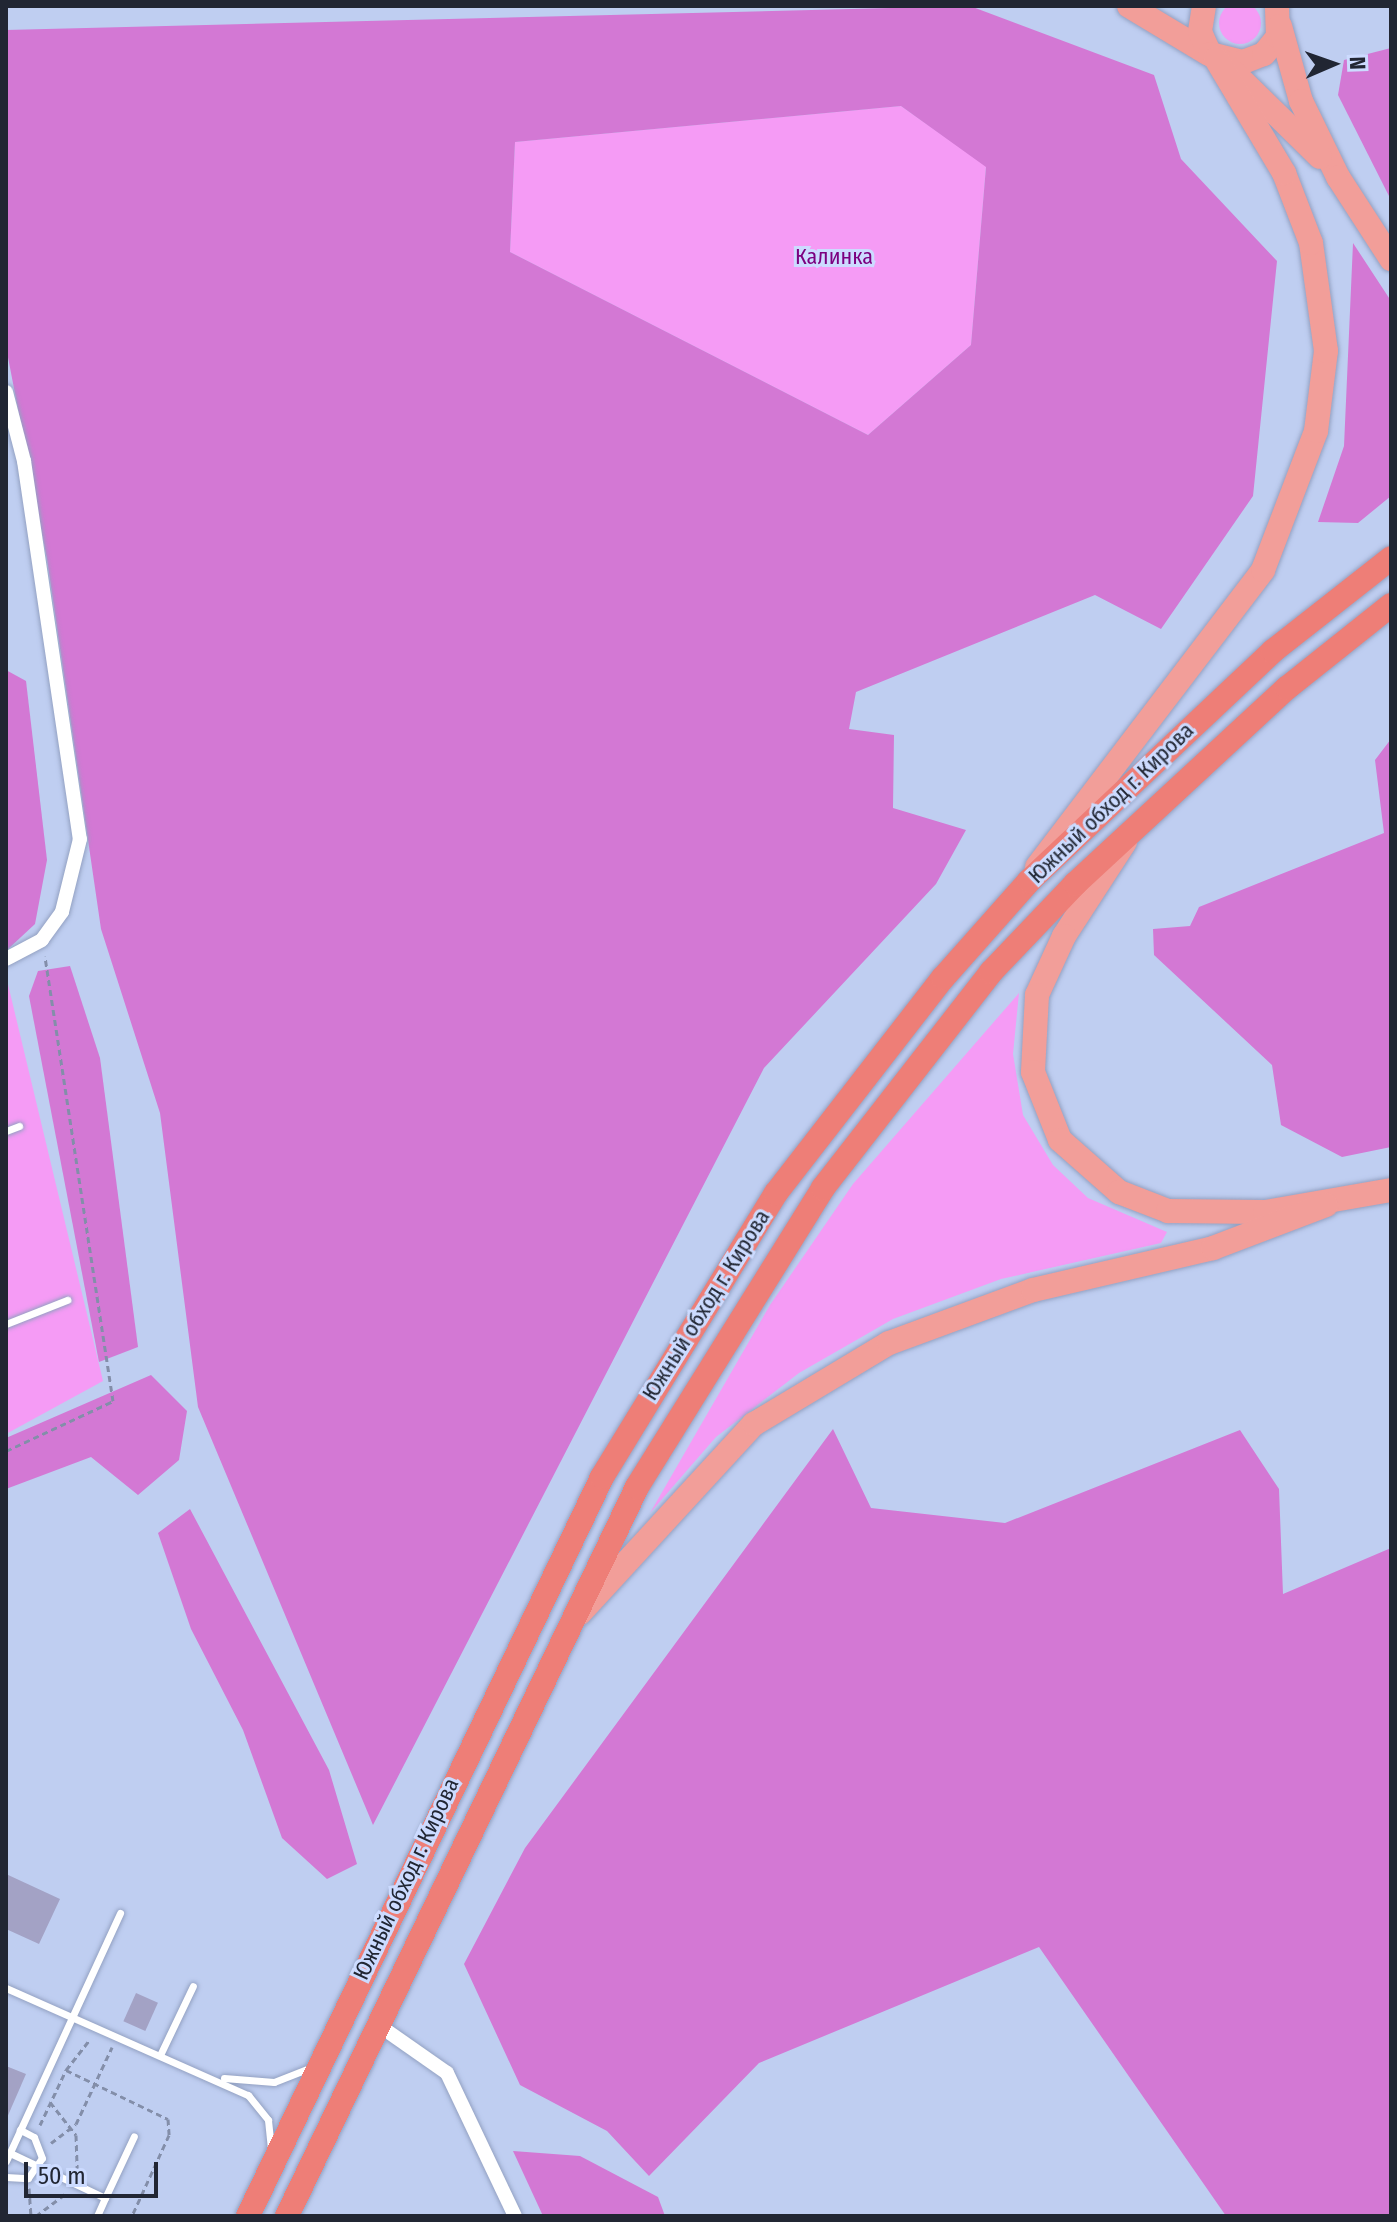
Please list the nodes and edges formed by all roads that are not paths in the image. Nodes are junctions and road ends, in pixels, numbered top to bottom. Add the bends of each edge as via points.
1 (1129, 6) edge
2 (1204, 6) edge
3 (1278, 16) edge
4 (1216, 58) junction
5 (1338, 177) junction
6 (1391, 259) edge
7 (6, 392) edge
8 (1391, 558) edge
9 (1391, 605) edge
10 (1128, 836) junction
11 (1029, 881) junction
12 (6, 959) edge
13 (19, 1126) dead end
14 (6, 1131) edge
15 (1391, 1190) edge
16 (1326, 1205) junction
17 (67, 1300) dead end
18 (6, 1324) edge
19 (572, 1623) junction
20 (120, 1913) dead end
21 (193, 1986) dead end
22 (6, 1988) edge
23 (73, 2016) junction
24 (377, 2024) junction
25 (161, 2053) junction
26 (318, 2063) junction
27 (218, 2078) junction
28 (20, 2130) junction
29 (134, 2136) dead end
30 (10, 2153) junction
31 (6, 2161) edge
32 (39, 2167) junction
33 (270, 2169) junction
34 (6, 2177) edge
35 (105, 2198) junction
36 (97, 2216) edge
37 (248, 2216) edge
38 (287, 2216) edge
39 (515, 2216) edge

1 - 4 main road
2 - 4 main road via 1200,32
3 - 4 main road via 1264,54
3 - 5 main road via 1297,88
4 - 5 main road
4 - 11 main road via 1284,173 1311,243 1326,351 1316,431 1263,570 1068,820
5 - 6 main road
7 - 12 street via 24,461 80,839 72,891 42,940
8 - 11 highway, Южный обход г. Кирова via 1262,662
9 - 10 highway, Южный обход г. Кирова via 1287,688
10 - 16 main road via 1064,936 1037,995 1033,1072 1047,1118 1094,1176 1144,1204 1215,1214
10 - 19 highway, Южный обход г. Кирова via 991,972 823,1188 700,1377
11 - 26 highway, Южный обход г. Кирова via 847,1097 664,1367 529,1620
13 - 14 lane
15 - 16 main road
16 - 19 main road via 1213,1248 1033,1290 889,1343 754,1424
17 - 18 lane
19 - 24 highway, Южный обход г. Кирова
20 - 23 lane
21 - 25 lane
22 - 23 lane
23 - 25 lane
23 - 28 lane
24 - 38 highway, Южный обход г. Кирова
24 - 39 street via 447,2073
25 - 27 lane
26 - 27 lane via 274,2082
26 - 33 highway, Южный обход г. Кирова
27 - 33 lane via 248,2095 268,2120
28 - 30 lane
28 - 32 lane via 40,2147
29 - 35 lane
30 - 31 lane
30 - 32 lane
32 - 34 lane via 25,2179
32 - 35 lane
33 - 37 highway, Южный обход г. Кирова
35 - 36 lane

